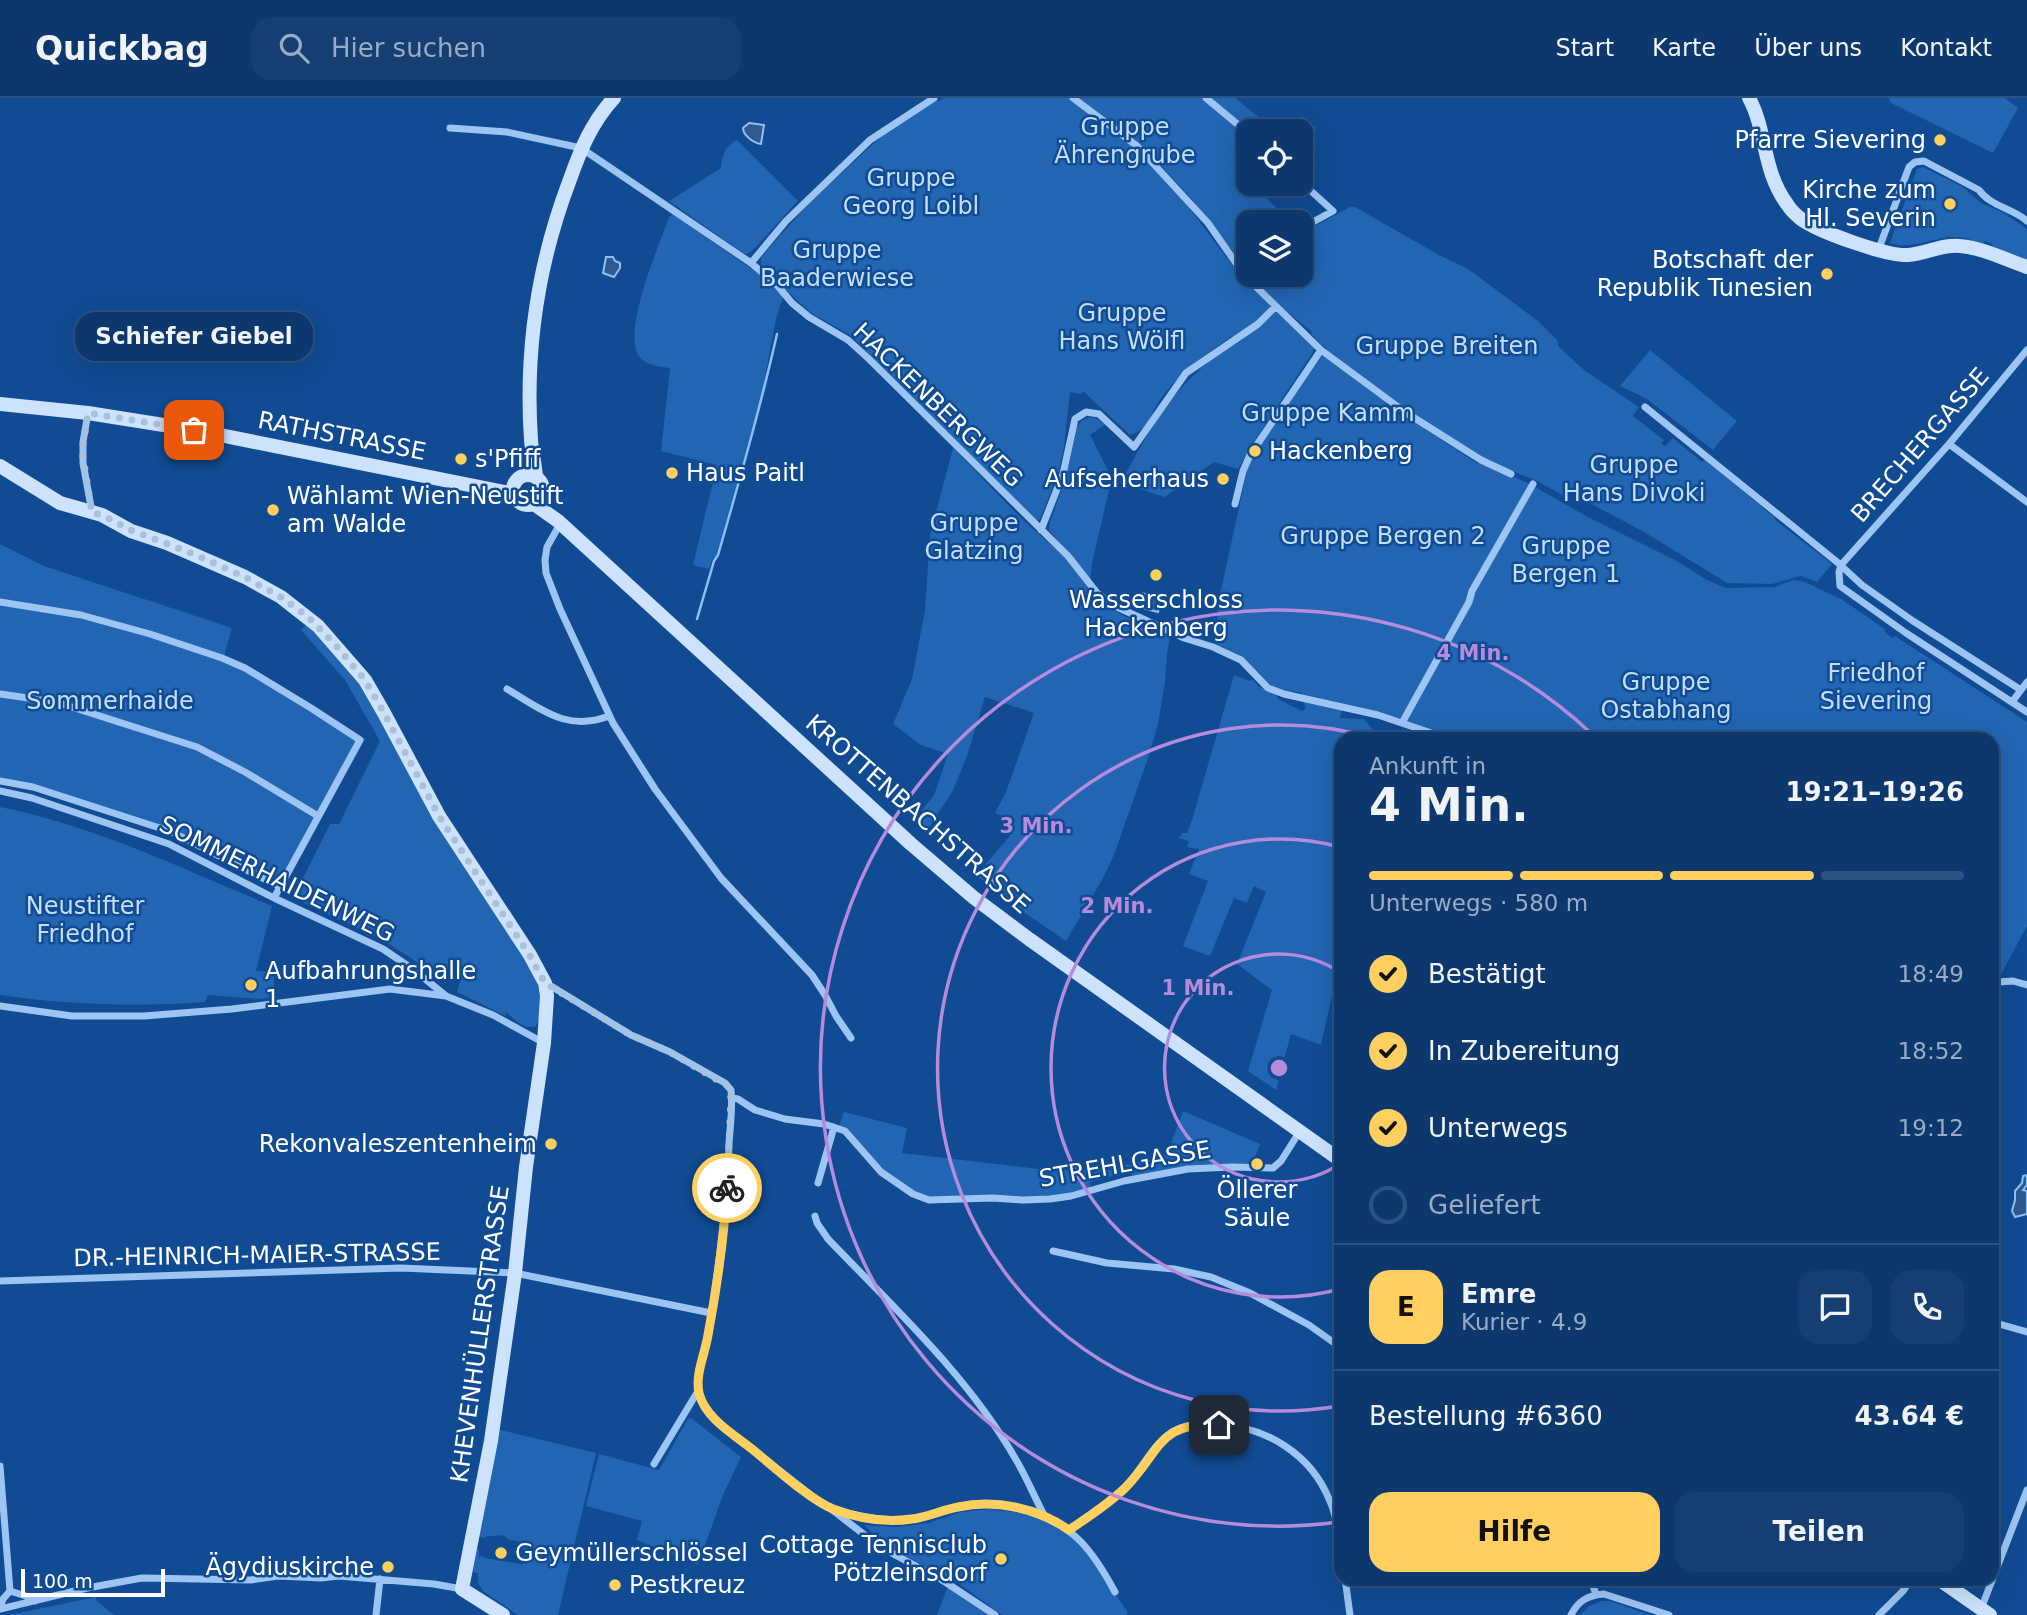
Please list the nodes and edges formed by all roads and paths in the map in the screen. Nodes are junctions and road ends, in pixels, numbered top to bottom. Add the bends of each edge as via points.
1 (614, 98) edge
2 (934, 98) edge
3 (1073, 98) edge
4 (1206, 98) edge
5 (1749, 98) edge
6 (1236, 123) edge
7 (450, 128) dead end
8 (581, 148) junction
9 (1313, 192) edge
10 (2027, 221) edge
11 (1313, 222) edge
12 (1878, 251) junction
13 (751, 263) junction
14 (1236, 264) edge
15 (2027, 267) edge
16 (1257, 287) edge
17 (1275, 306) junction
18 (1321, 350) junction
19 (2027, 350) edge
20 (0, 404) edge
21 (1645, 407) dead end
22 (88, 413) junction
23 (1949, 444) junction
24 (0, 466) edge
25 (1511, 474) dead end
26 (522, 483) junction
27 (1533, 484) dead end
28 (538, 500) junction
29 (2027, 502) edge
30 (1235, 504) dead end
31 (92, 513) junction
32 (559, 522) junction
33 (1041, 530) junction
34 (1841, 565) junction
35 (0, 602) edge
36 (2027, 682) edge
37 (508, 689) dead end
38 (2021, 690) junction
39 (0, 694) edge
40 (2012, 702) junction
41 (2027, 712) edge
42 (609, 716) junction
43 (1402, 723) junction
44 (1423, 732) edge
45 (0, 781) edge
46 (0, 791) edge
47 (318, 816) junction
48 (280, 887) junction
49 (274, 898) junction
50 (1999, 982) edge
51 (545, 983) junction
52 (2027, 985) edge
53 (446, 996) junction
54 (0, 1006) edge
55 (851, 1038) dead end
56 (544, 1043) junction
57 (731, 1097) junction
58 (834, 1128) junction
59 (1300, 1131) junction
60 (1334, 1156) edge
61 (818, 1183) dead end
62 (815, 1216) dead end
63 (1053, 1251) dead end
64 (514, 1273) junction
65 (0, 1281) edge
66 (711, 1313) junction
67 (1999, 1324) edge
68 (2027, 1332) edge
69 (1334, 1343) edge
70 (698, 1391) junction
71 (654, 1464) dead end
72 (0, 1466) edge
73 (2027, 1490) edge
74 (831, 1508) junction
75 (1334, 1514) edge
76 (1044, 1515) junction
77 (1069, 1530) junction
78 (1999, 1571) edge
79 (380, 1579) junction
80 (1346, 1586) edge
81 (1593, 1586) edge
82 (1906, 1586) edge
83 (1948, 1586) edge
84 (1994, 1586) edge
85 (462, 1589) junction
86 (9, 1591) junction
87 (1115, 1592) dead end
88 (1596, 1594) junction
89 (35, 1601) junction
90 (0, 1609) edge
91 (1985, 1612) edge
92 (376, 1615) edge
93 (503, 1615) edge
94 (995, 1615) edge
95 (1350, 1615) edge
96 (1571, 1615) edge
97 (1669, 1615) edge
98 (1879, 1615) edge

1 - 8 main road
2 - 13 street via 870,140 786,221
3 - 14 street via 1137,146 1208,223
4 - 6 street
5 - 12 main road via 1767,162 1787,205 1802,220
7 - 8 street, HACKENBERGWEG via 507,132
8 - 13 street, HACKENBERGWEG
8 - 26 main road via 557,213 539,289 533,332 531,442
9 - 11 street via 1334,211
10 - 12 street via 1924,161 1915,162 1909,167
12 - 15 main road via 1909,255 1960,246
13 - 33 street, HACKENBERGWEG via 809,317 848,340 869,359
16 - 17 street
17 - 18 street
17 - 33 street via 1258,324 1186,373 1134,447 1099,414 1086,412 1075,419 1063,474
18 - 25 street via 1405,412
18 - 30 street via 1250,455
19 - 23 street, BRECHERGASSE
20 - 22 main road, RATHSTRASSE
21 - 34 street
22 - 26 main road, RATHSTRASSE via 496,492
22 - 31 street via 82,451
23 - 29 street
23 - 34 street, BRECHERGASSE
24 - 31 main road via 60,503
26 - 28 main road, RATHSTRASSE via 522,503
26 - 28 main road via 543,485
27 - 43 street
28 - 32 main road, KROTTENBACHSTRASSE
31 - 51 main road via 245,577 318,626 365,680 439,816
32 - 42 street via 547,547 546,573
32 - 59 main road, KROTTENBACHSTRASSE via 973,897
33 - 43 street, HACKENBERGWEG via 1097,593 1128,613 1241,660 1268,688
34 - 38 street via 1913,621
34 - 40 street via 1840,586
35 - 47 street via 81,615 222,658 360,740
36 - 38 street
37 - 42 street via 569,722 595,722
38 - 40 street
39 - 47 street via 56,702 197,747
40 - 41 street
42 - 55 street via 720,878 812,975
43 - 44 street, HACKENBERGWEG
45 - 48 street via 33,787 172,832
46 - 49 street, SOMMERHAIDENWEG via 169,844
47 - 48 street
48 - 49 street
49 - 53 street, SOMMERHAIDENWEG via 383,949
50 - 52 street
51 - 56 main road, KHEVENHÜLLERSTRASSE
51 - 57 street, STREHLGASSE via 631,1035 725,1083
53 - 54 street via 390,989 144,1016 72,1016
53 - 56 street
56 - 64 main road, KHEVENHÜLLERSTRASSE
57 - 58 street, STREHLGASSE via 755,1110
57 - 66 street via 724,1224
58 - 59 street, STREHLGASSE via 845,1131 894,1183 929,1200 1050,1199 1188,1169 1273,1168
58 - 61 street
59 - 60 main road, KROTTENBACHSTRASSE
62 - 76 street via 828,1239 966,1388 1015,1458
63 - 69 street via 1211,1277 1250,1293
64 - 65 street, DR.-HEINRICH-MAIER-STRASSE via 401,1268
64 - 66 street, DR.-HEINRICH-MAIER-STRASSE
64 - 85 main road, KHEVENHÜLLERSTRASSE via 491,1441
66 - 70 street
67 - 68 street
70 - 71 street
70 - 74 street via 722,1426
72 - 86 street
73 - 78 street
74 - 76 street via 899,1520 986,1504
74 - 94 street via 895,1555
75 - 77 street via 1317,1477 1279,1442 1235,1426 1203,1424 1178,1429 1158,1444 1125,1488
76 - 77 street
77 - 87 street via 1095,1558
79 - 85 street
79 - 89 street via 142,1578
79 - 92 street
80 - 95 street
81 - 88 street
82 - 98 street
83 - 91 main road
84 - 91 street
85 - 93 main road
86 - 89 street
86 - 90 street
88 - 96 street via 1577,1604
88 - 97 street
89 - 90 street

